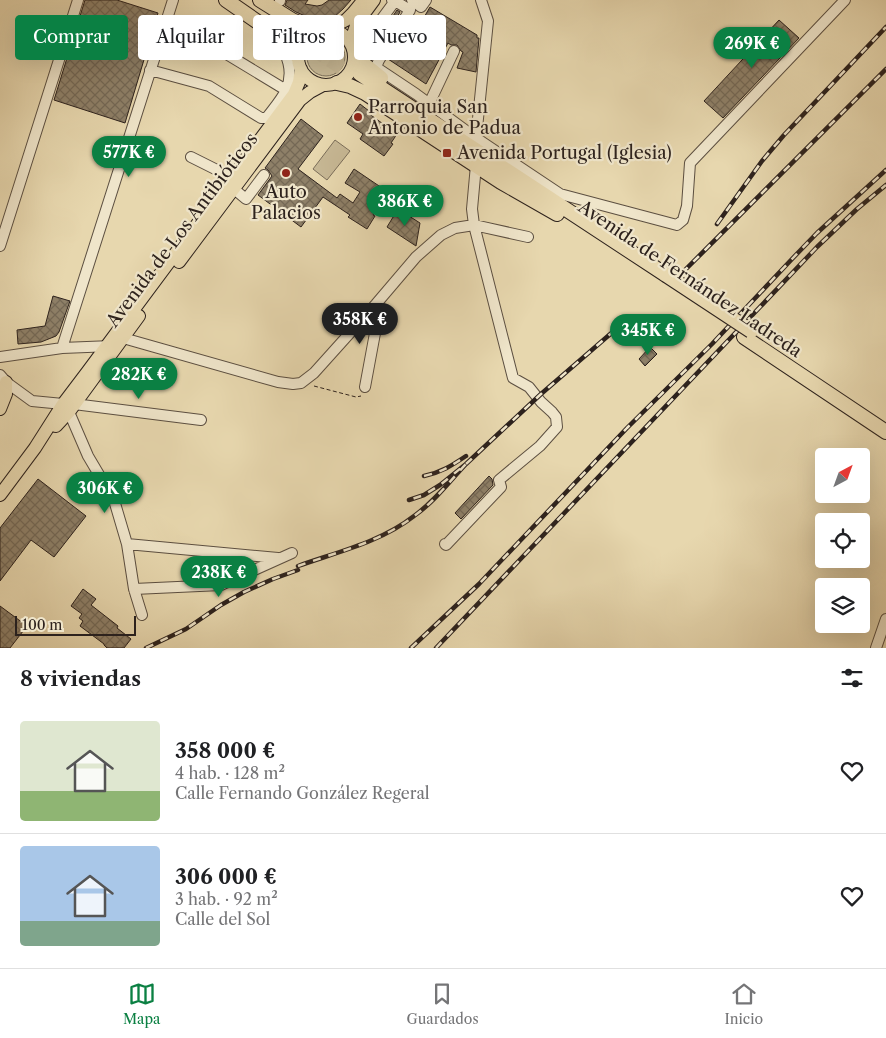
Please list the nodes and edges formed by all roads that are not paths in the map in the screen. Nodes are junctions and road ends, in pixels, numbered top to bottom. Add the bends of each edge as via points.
1 (78, 0) edge
2 (173, 0) edge
3 (219, 0) edge
4 (226, 0) edge
5 (239, 0) edge
6 (249, 0) edge
7 (260, 0) edge
8 (364, 0) edge
9 (374, 0) edge
10 (394, 0) edge
11 (426, 0) edge
12 (481, 0) edge
13 (845, 0) edge
14 (412, 4) edge
15 (168, 15) edge
16 (284, 15) edge
17 (344, 21) edge
18 (344, 36) edge
19 (353, 50) junction
20 (454, 51) dead end
21 (153, 60) edge
22 (236, 60) edge
23 (299, 60) edge
24 (299, 63) junction
25 (378, 64) junction
26 (150, 70) junction
27 (358, 76) tunnel mouth
28 (330, 84) junction
29 (286, 90) junction
30 (429, 104) junction
31 (440, 112) junction
32 (449, 125) junction
33 (475, 152) junction
34 (191, 157) dead end
35 (264, 175) dead end
36 (233, 183) junction
37 (570, 216) junction
38 (474, 224) junction
39 (528, 237) dead end
40 (0, 246) edge
41 (376, 304) junction
42 (748, 334) junction
43 (116, 343) junction
44 (62, 348) junction
45 (0, 357) edge
46 (3, 379) edge
47 (365, 387) road end
48 (838, 400) junction
49 (69, 407) junction
50 (0, 409) edge
51 (201, 420) dead end
52 (886, 421) edge
53 (886, 432) edge
54 (886, 438) edge
55 (1, 491) edge
56 (127, 544) junction
57 (445, 544) dead end
58 (292, 553) dead end
59 (279, 558) junction
60 (134, 589) junction
61 (142, 615) dead end
62 (886, 619) edge
63 (876, 648) edge

1 - 40 street
2 - 15 street
3 - 29 street via 281,45 290,68
4 - 24 highway via 286,41
5 - 6 highway via 297,35
7 - 16 highway
8 - 17 main road
9 - 19 main road via 357,23
10 - 14 street
10 - 25 street via 372,32
11 - 14 street via 421,8
12 - 33 street via 488,21
13 - 33 street via 690,164 687,206 683,220 677,225 560,194
14 - 25 street
18 - 19 main road
19 - 25 street
19 - 28 main road via 351,71
19 - 32 highway via 373,72
20 - 30 street
21 - 26 street
22 - 29 street
23 - 24 main road
24 - 28 main road via 310,80
24 - 36 main road, Avenida de Los Antibióticos via 299,82 294,94
25 - 30 street
26 - 29 street via 209,86 261,118 268,116
26 - 44 street
27 - 33 highway
28 - 33 highway via 350,86 365,93
28 - 36 main road, Avenida de Los Antibióticos via 300,100
30 - 31 street
31 - 32 street
31 - 33 street
32 - 37 highway via 521,174
33 - 37 highway, Avenida de Fernández Ladreda
33 - 38 street
34 - 36 street
35 - 36 street via 246,199
36 - 43 main road, Avenida de Los Antibióticos
36 - 43 main road, Avenida de Los Antibióticos
37 - 42 highway, Avenida de Fernández Ladreda, bridge
38 - 39 street
38 - 41 street via 440,234
38 - 57 street via 513,378 529,387 556,417 557,427 540,446 499,480 500,487
41 - 43 street via 322,365 301,383 278,382
41 - 47 street via 378,317
42 - 48 highway, Avenida de Fernández Ladreda
42 - 52 highway, Avenida de Fernández Ladreda
43 - 44 street
43 - 49 main road, Avenida de Los Antibióticos
44 - 45 street
46 - 49 street via 32,401
46 - 50 main road via 6,394
48 - 53 highway, Avenida de Fernández Ladreda
48 - 54 highway via 856,419
49 - 51 street
49 - 55 main road, Avenida de Los Antibióticos
49 - 56 street via 88,456 114,500
56 - 59 street
56 - 60 street
58 - 59 street
59 - 60 street via 221,585
60 - 61 street
62 - 63 street

